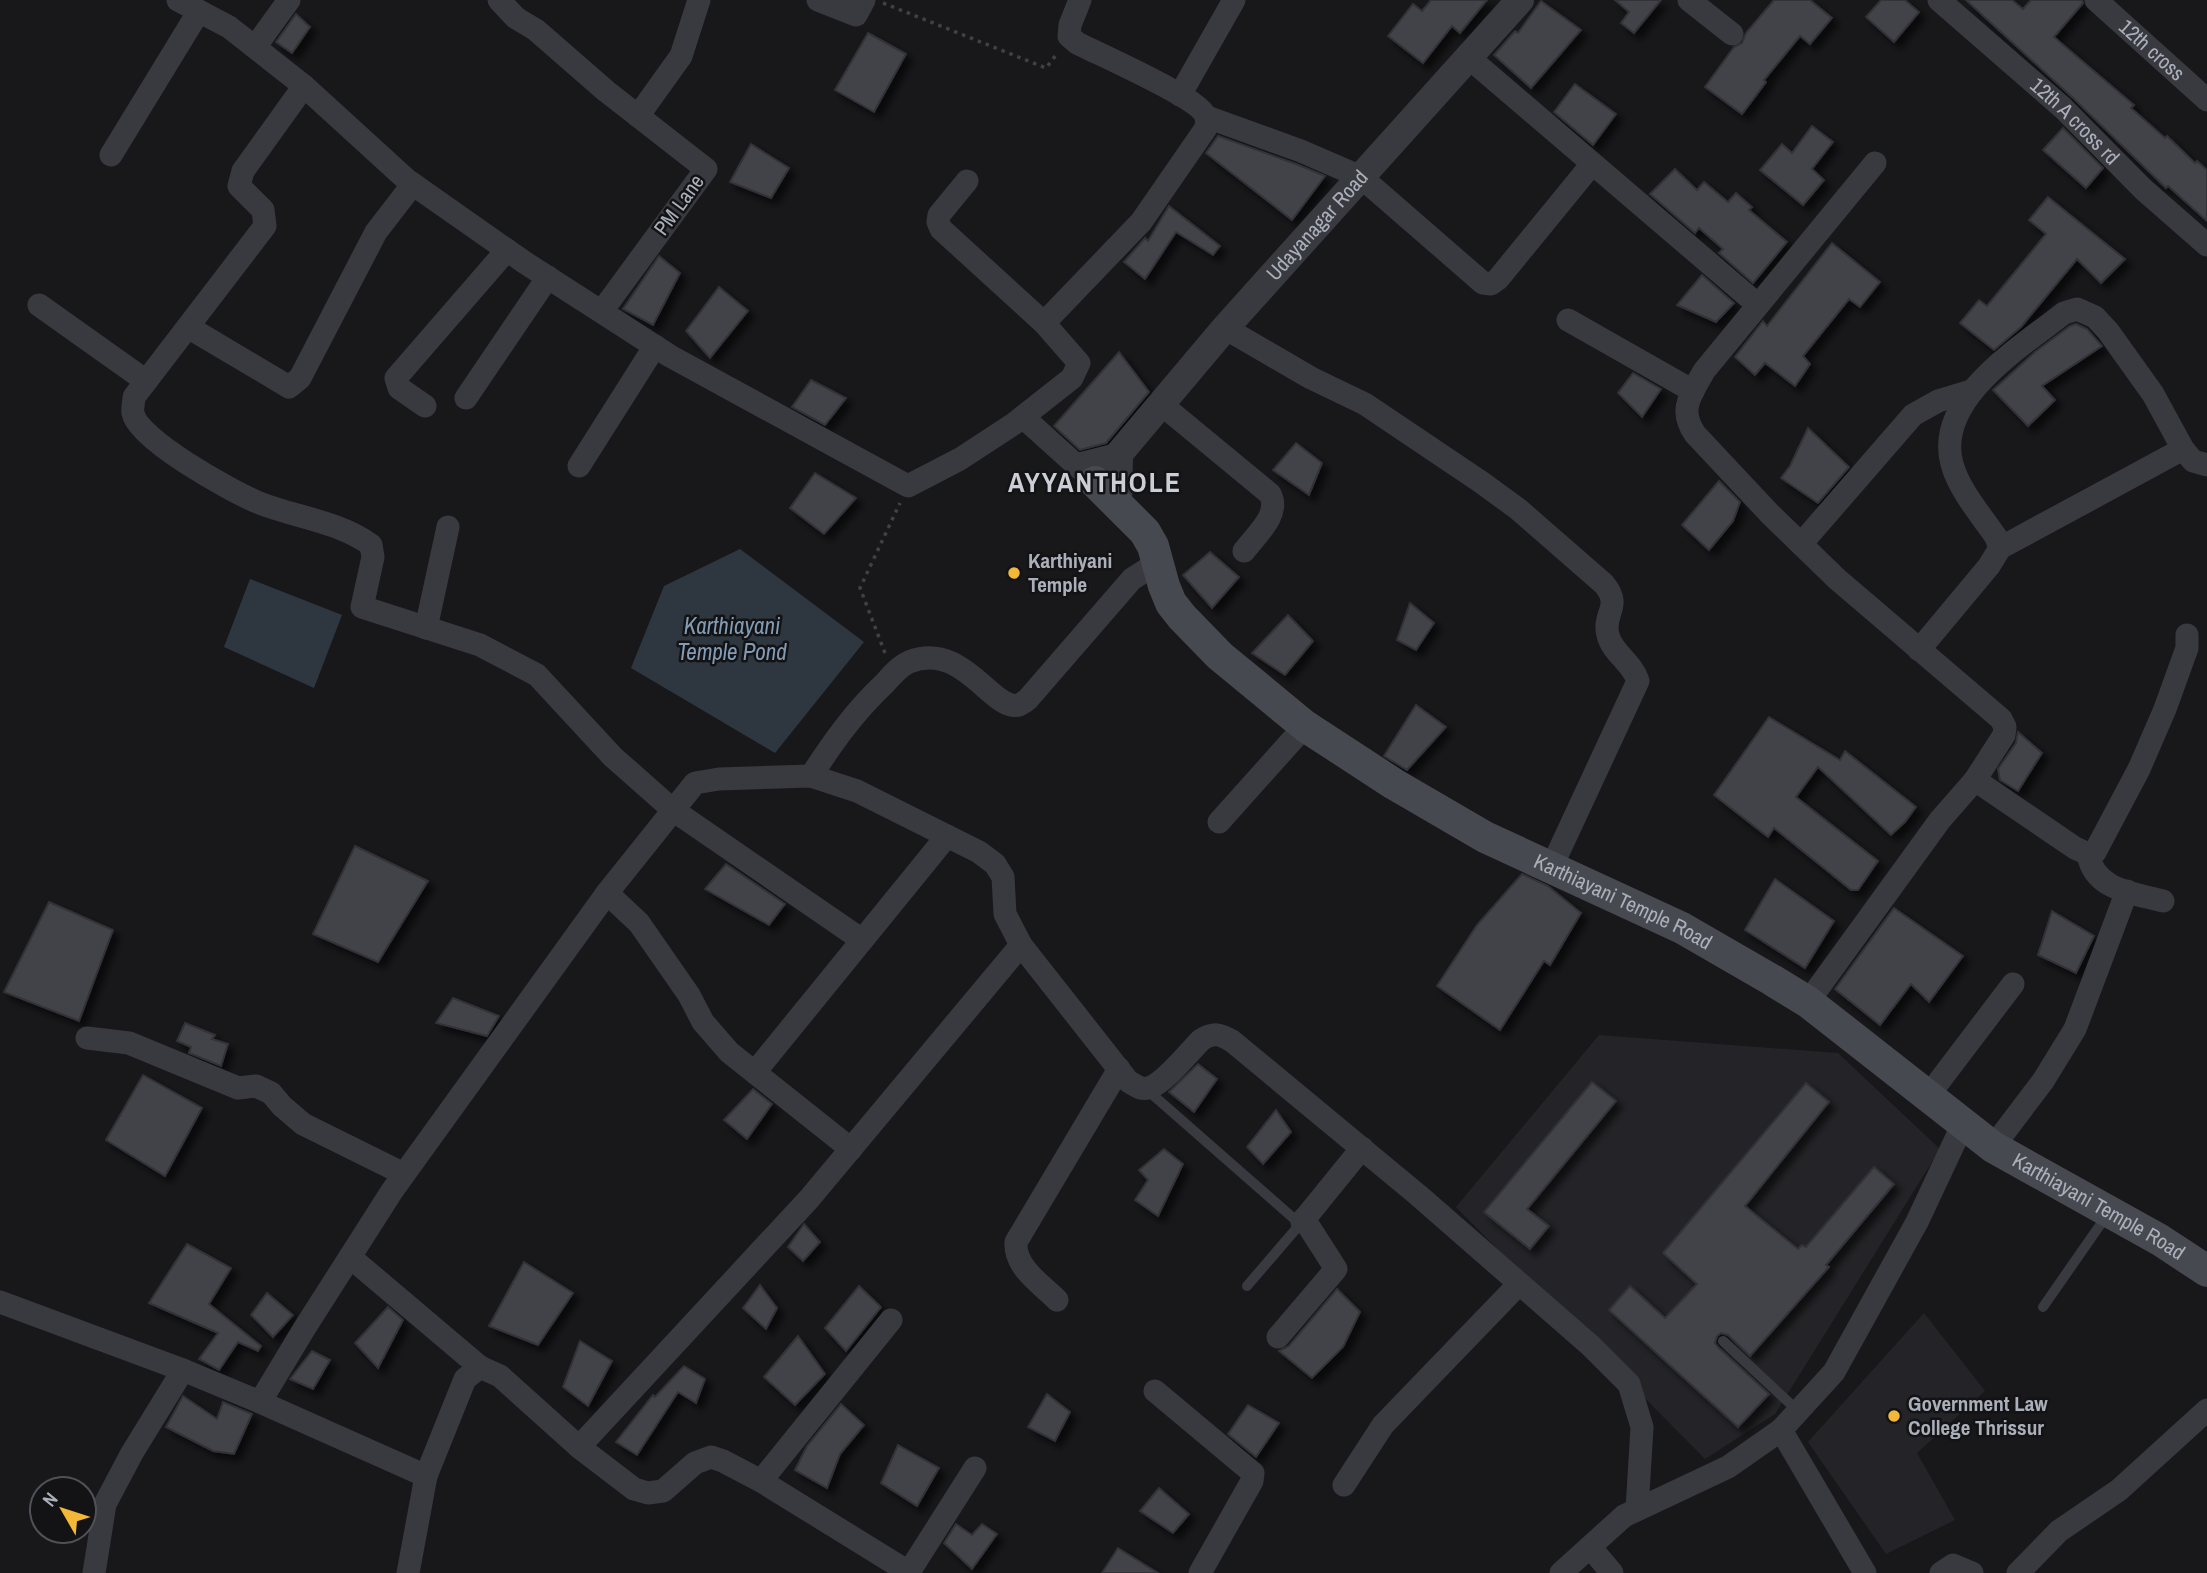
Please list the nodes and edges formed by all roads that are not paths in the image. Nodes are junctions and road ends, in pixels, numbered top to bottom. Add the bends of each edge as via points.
1 (178, 0) edge
2 (289, 0) edge
3 (499, 0) edge
4 (699, 0) edge
5 (818, 0) edge
6 (864, 0) edge
7 (1080, 0) edge
8 (1234, 0) edge
9 (1520, 0) edge
10 (1689, 0) edge
11 (1939, 0) edge
12 (2096, 0) edge
13 (199, 11) junction
14 (1732, 34) dead end
15 (255, 47) junction
16 (1468, 57) junction
17 (304, 86) junction
18 (1181, 95) junction
19 (2207, 100) edge
20 (638, 116) junction
21 (1207, 117) junction
22 (111, 155) dead end
23 (1875, 163) dead end
24 (1592, 164) junction
25 (1361, 177) junction
26 (967, 181) dead end
27 (413, 184) junction
28 (2207, 245) edge
29 (507, 250) junction
30 (548, 277) junction
31 (39, 305) dead end
32 (1758, 305) junction
33 (603, 311) junction
34 (1568, 320) dead end
35 (1044, 323) junction
36 (188, 327) junction
37 (1225, 328) junction
38 (654, 346) junction
39 (146, 381) junction
40 (1693, 391) junction
41 (1971, 391) junction
42 (466, 398) dead end
43 (1161, 404) junction
44 (425, 406) dead end
45 (1023, 417) junction
46 (2183, 449) junction
47 (1119, 454) junction
48 (2207, 465) edge
49 (579, 466) dead end
50 (1085, 474) junction
51 (1118, 505) junction
52 (447, 527) dead end
53 (1801, 544) junction
54 (2000, 548) junction
55 (1244, 551) dead end
56 (1157, 563) junction
57 (426, 628) junction
58 (2187, 635) dead end
59 (1919, 650) junction
60 (1305, 726) junction
61 (811, 776) junction
62 (1975, 780) junction
63 (673, 810) junction
64 (1219, 822) dead end
65 (947, 836) junction
66 (2088, 854) junction
67 (1552, 866) junction
68 (2127, 891) junction
69 (607, 893) junction
70 (2163, 901) dead end
71 (862, 940) junction
72 (1021, 945) junction
73 (2012, 984) dead end
74 (1808, 1002) junction
75 (87, 1038) dead end
76 (1119, 1069) junction
77 (755, 1072) junction
78 (1146, 1089) junction
79 (1928, 1096) junction
80 (1963, 1124) junction
81 (1993, 1147) junction
82 (1362, 1148) junction
83 (851, 1149) junction
84 (404, 1174) junction
85 (2109, 1213) junction
86 (1302, 1222) junction
87 (350, 1257) junction
88 (2207, 1271) edge
89 (1520, 1284) junction
90 (1247, 1286) dead end
91 (1057, 1300) dead end
92 (0, 1302) edge
93 (2043, 1307) dead end
94 (891, 1320) dead end
95 (1278, 1337) dead end
96 (1723, 1341) dead end
97 (480, 1367) junction
98 (183, 1370) junction
99 (1155, 1391) dead end
100 (260, 1402) junction
101 (2207, 1410) edge
102 (1798, 1411) junction
103 (1781, 1430) junction
104 (579, 1447) junction
105 (975, 1468) dead end
106 (426, 1476) junction
107 (761, 1481) junction
108 (1344, 1485) dead end
109 (1637, 1510) junction
110 (1590, 1547) junction
111 (94, 1573) edge
112 (408, 1573) edge
113 (910, 1573) edge
114 (1200, 1573) edge
115 (1561, 1573) edge
116 (1612, 1573) edge
117 (1865, 1573) edge
118 (1941, 1573) edge
119 (1972, 1573) edge
120 (2018, 1573) edge

1 - 13 street
2 - 15 street
3 - 20 street, PM Lane
4 - 20 street via 681,56
5 - 6 street via 856,15
7 - 18 street via 1069,36
8 - 18 street
9 - 16 street, Udayanagar Road
10 - 14 street
11 - 28 street, 12th A cross rd via 2063,108 2143,189
12 - 19 street, 12th cross
13 - 15 street
13 - 22 street
15 - 17 street
16 - 24 street
16 - 25 street, Udayanagar Road
17 - 27 street
17 - 36 street via 243,171 240,186 263,210 265,226
18 - 21 street
20 - 33 street, PM Lane via 706,169
21 - 25 street
21 - 35 street via 1206,128 1141,222
23 - 32 street
24 - 25 street via 1491,284 1483,283
24 - 32 street
25 - 37 street, Udayanagar Road
26 - 35 street via 939,215 941,229
27 - 29 street
27 - 36 street via 376,232 300,378 289,387
29 - 30 street
29 - 44 street via 396,378 398,388
30 - 33 street
30 - 42 street
31 - 39 street
32 - 40 street
33 - 38 street
34 - 40 street
35 - 45 street via 1079,363 1072,378
36 - 39 street
37 - 43 street, Udayanagar Road
37 - 67 street via 1365,404 1481,482 1518,509 1612,594 1608,636 1634,668 1638,681
38 - 45 street via 908,486 960,459
38 - 49 street
39 - 57 street via 134,397 132,414 145,433 195,469 257,502 363,539 371,545 373,557 362,607
40 - 53 street via 1686,421 1695,434
41 - 46 street via 2064,313 2077,309 2095,317 2108,331
41 - 53 street via 1913,415
41 - 54 street via 1956,419 1950,443 1952,463
43 - 47 street, Udayanagar Road
43 - 55 street via 1270,494 1273,511
45 - 50 street
46 - 48 street via 2193,461
46 - 54 street
47 - 50 street
47 - 51 street
50 - 51 main road, Karthiayani Temple Road
51 - 56 main road, Karthiayani Temple Road via 1145,532
52 - 57 street
53 - 59 street
54 - 59 street
56 - 60 main road, Karthiayani Temple Road via 1171,603 1182,617 1220,656
56 - 61 street via 1132,579 1020,705 1002,700 943,658 907,663 861,706
57 - 63 street via 480,645 537,675 613,757
58 - 66 street via 2183,662 2139,769 2099,846
59 - 62 street via 2005,727 2004,736
60 - 64 street
60 - 67 main road, Karthiayani Temple Road via 1485,837
61 - 63 street via 695,783
61 - 65 street via 857,791
62 - 66 street
62 - 74 street via 1940,820
63 - 69 street
63 - 71 street
65 - 71 street
65 - 72 street via 995,864 1003,877 1006,914
66 - 68 street via 2094,873 2110,886
67 - 74 main road, Karthiayani Temple Road via 1682,928
68 - 70 street
68 - 81 street via 2075,1029 2043,1082
69 - 77 street via 645,932 703,1022 729,1052
69 - 84 street
71 - 77 street
72 - 76 street
72 - 83 street
73 - 79 street
74 - 79 main road, Karthiayani Temple Road
75 - 84 street via 129,1043 238,1088 256,1087 271,1093 303,1124
76 - 78 street via 1128,1081
76 - 91 street via 1016,1242 1021,1265
77 - 83 street
78 - 82 street via 1156,1085 1201,1040 1221,1034
78 - 86 lane
79 - 80 main road, Karthiayani Temple Road
80 - 81 main road, Karthiayani Temple Road
80 - 102 street via 1917,1222 1834,1372
81 - 85 main road, Karthiayani Temple Road
82 - 86 street
82 - 89 street
83 - 104 street
84 - 87 street
85 - 88 main road, Karthiayani Temple Road
85 - 93 lane
86 - 90 lane
86 - 95 street via 1336,1269
87 - 97 street
87 - 100 street
89 - 108 street via 1383,1425
89 - 109 street via 1629,1384 1642,1427
92 - 98 street
94 - 107 street
96 - 102 lane
97 - 104 street via 500,1376
97 - 106 street via 465,1379
98 - 100 street
98 - 111 street via 105,1504
99 - 114 street via 1253,1473
100 - 106 street
101 - 120 street via 2119,1490 2059,1531
102 - 103 street
103 - 109 street via 1728,1467
103 - 117 street
104 - 107 street via 634,1489 648,1493 663,1491 695,1463 711,1457
105 - 113 street
106 - 112 street
107 - 113 street
109 - 110 street via 1623,1516
110 - 115 street
110 - 116 street
118 - 119 street via 1953,1565

